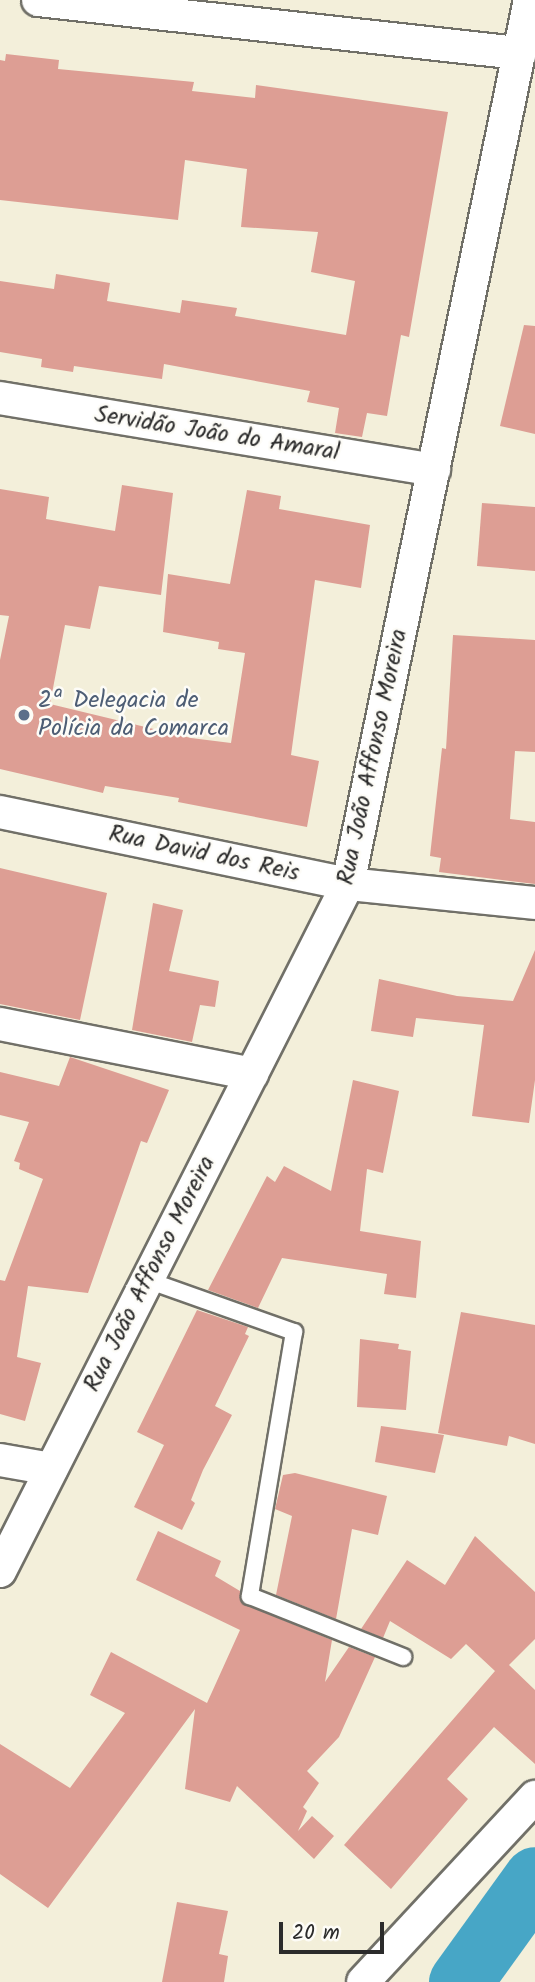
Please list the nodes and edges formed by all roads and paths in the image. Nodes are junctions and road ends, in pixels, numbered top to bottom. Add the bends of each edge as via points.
1 (38, 0) edge
2 (530, 0) edge
3 (520, 53) junction
4 (0, 398) edge
5 (434, 470) junction
6 (0, 812) edge
7 (348, 884) junction
8 (535, 903) edge
9 (0, 1024) edge
10 (252, 1074) junction
11 (148, 1280) junction
12 (0, 1460) edge
13 (51, 1469) junction
14 (0, 1570) edge
15 (403, 1657) dead end
16 (535, 1797) edge
17 (363, 1982) edge

1 - 3 street
2 - 3 street, Rua João Affonso Moreira
3 - 5 street, Rua João Affonso Moreira
4 - 5 street, Servidão João do Amaral
5 - 7 street, Rua João Affonso Moreira
6 - 7 street, Rua David dos Reis
7 - 8 street, Rua David dos Reis
7 - 10 street, Rua João Affonso Moreira
9 - 10 street
10 - 11 street, Rua João Affonso Moreira
11 - 13 street, Rua João Affonso Moreira
11 - 15 lane via 294,1332 250,1596
12 - 13 street
13 - 14 street, Rua João Affonso Moreira
16 - 17 street

